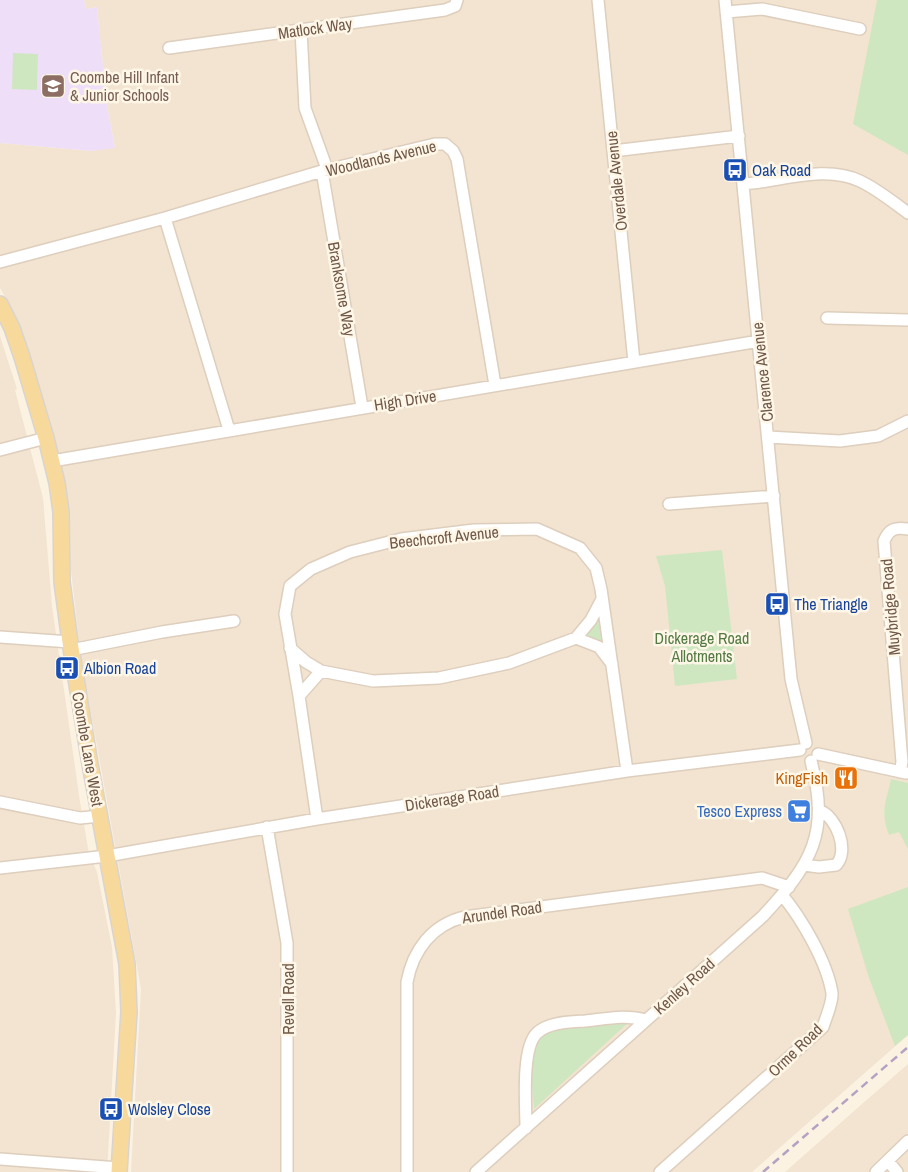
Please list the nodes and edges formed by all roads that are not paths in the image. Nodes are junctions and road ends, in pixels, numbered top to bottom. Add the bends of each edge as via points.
1 (457, 0) edge
2 (598, 0) edge
3 (726, 6) edge
4 (860, 29) dead end
5 (301, 30) junction
6 (169, 48) dead end
7 (738, 136) junction
8 (613, 152) junction
9 (324, 170) junction
10 (743, 184) junction
11 (908, 213) edge
12 (164, 218) junction
13 (0, 262) edge
14 (0, 304) edge
15 (827, 318) dead end
16 (908, 320) edge
17 (758, 341) junction
18 (634, 362) junction
19 (494, 385) junction
20 (362, 407) junction
21 (908, 420) edge
22 (229, 430) junction
23 (768, 437) junction
24 (46, 438) junction
25 (0, 450) edge
26 (52, 460) junction
27 (774, 496) junction
28 (669, 504) dead end
29 (908, 529) edge
30 (602, 599) junction
31 (234, 621) dead end
32 (0, 636) edge
33 (576, 638) junction
34 (71, 646) junction
35 (290, 648) junction
36 (613, 666) junction
37 (321, 671) junction
38 (299, 696) junction
39 (803, 747) junction
40 (814, 757) junction
41 (628, 770) junction
42 (904, 773) edge
43 (0, 802) edge
44 (820, 811) junction
45 (100, 816) junction
46 (317, 819) junction
47 (267, 827) junction
48 (106, 856) junction
49 (804, 865) junction
50 (0, 868) edge
51 (786, 891) junction
52 (646, 1020) junction
53 (526, 1128) junction
54 (908, 1141) edge
55 (0, 1160) edge
56 (888, 1161) junction
57 (119, 1170) edge
58 (287, 1172) edge
59 (407, 1172) edge
60 (476, 1172) edge
61 (660, 1172) edge
62 (876, 1172) edge
63 (897, 1172) edge

1 - 5 street, Matlock Way via 455,6 444,10
2 - 8 street, Overdale Avenue
3 - 4 street via 762,8
3 - 7 street, Clarence Avenue
5 - 6 street, Matlock Way
5 - 9 street, Branksome Way via 305,108
7 - 8 street
7 - 10 street, Clarence Avenue
8 - 18 street, Overdale Avenue
9 - 12 street, Woodlands Avenue
9 - 19 street, Woodlands Avenue via 435,144 445,144 454,151
9 - 20 street, Branksome Way
10 - 11 street via 818,174 847,177 869,186
10 - 17 street, Clarence Avenue
12 - 13 street, Woodlands Avenue
12 - 22 street
14 - 24 main road, Coombe Lane West via 12,328
15 - 16 street
17 - 18 street, High Drive
17 - 23 street, Clarence Avenue
18 - 19 street, High Drive
19 - 20 street, High Drive
20 - 22 street, High Drive
21 - 23 street via 878,436 840,441
22 - 26 street, High Drive
23 - 27 street, Clarence Avenue
24 - 25 street
24 - 26 main road, Coombe Lane West
26 - 34 main road, Coombe Lane West via 61,512 61,562
27 - 28 street
27 - 39 street, Clarence Avenue via 792,690
29 - 42 street, Muybridge Road via 894,528 884,541
30 - 33 street
30 - 35 street, Beechcroft Avenue via 596,568 580,548 537,529 474,530 401,539 350,552 311,569 290,586 285,614
30 - 36 street, Beechcroft Avenue
31 - 34 street
32 - 34 street
33 - 36 street via 599,647
33 - 37 street via 509,663 439,678 373,681
34 - 45 main road, Coombe Lane West
35 - 37 street
35 - 38 street, Beechcroft Avenue
36 - 41 street, Beechcroft Avenue
37 - 38 street
38 - 46 street, Beechcroft Avenue
39 - 40 street via 802,758
39 - 41 street, Dickerage Road
40 - 42 street
40 - 44 street, Kenley Road
41 - 46 street, Dickerage Road
43 - 45 street via 80,818
44 - 49 street, Kenley Road via 816,838
44 - 49 street via 832,821 842,845 841,857 836,865
45 - 48 main road, Coombe Lane West
46 - 47 street, Dickerage Road
47 - 48 street, Dickerage Road
47 - 58 street, Revell Road via 287,943
48 - 50 street, Dickerage Road
48 - 57 main road, Coombe Lane West via 122,934 129,990
49 - 51 street, Kenley Road
51 - 52 street, Kenley Road via 763,916
51 - 59 street, Arundel Road via 762,878 464,917 443,924 420,948 409,969 407,982
51 - 61 street, Orme Road via 833,994 823,1026
52 - 53 street, Kenley Road
52 - 53 street via 631,1016 566,1023 548,1026 536,1034 528,1050
53 - 60 street, Kenley Road
54 - 56 street
55 - 57 street
56 - 62 street
56 - 63 street

